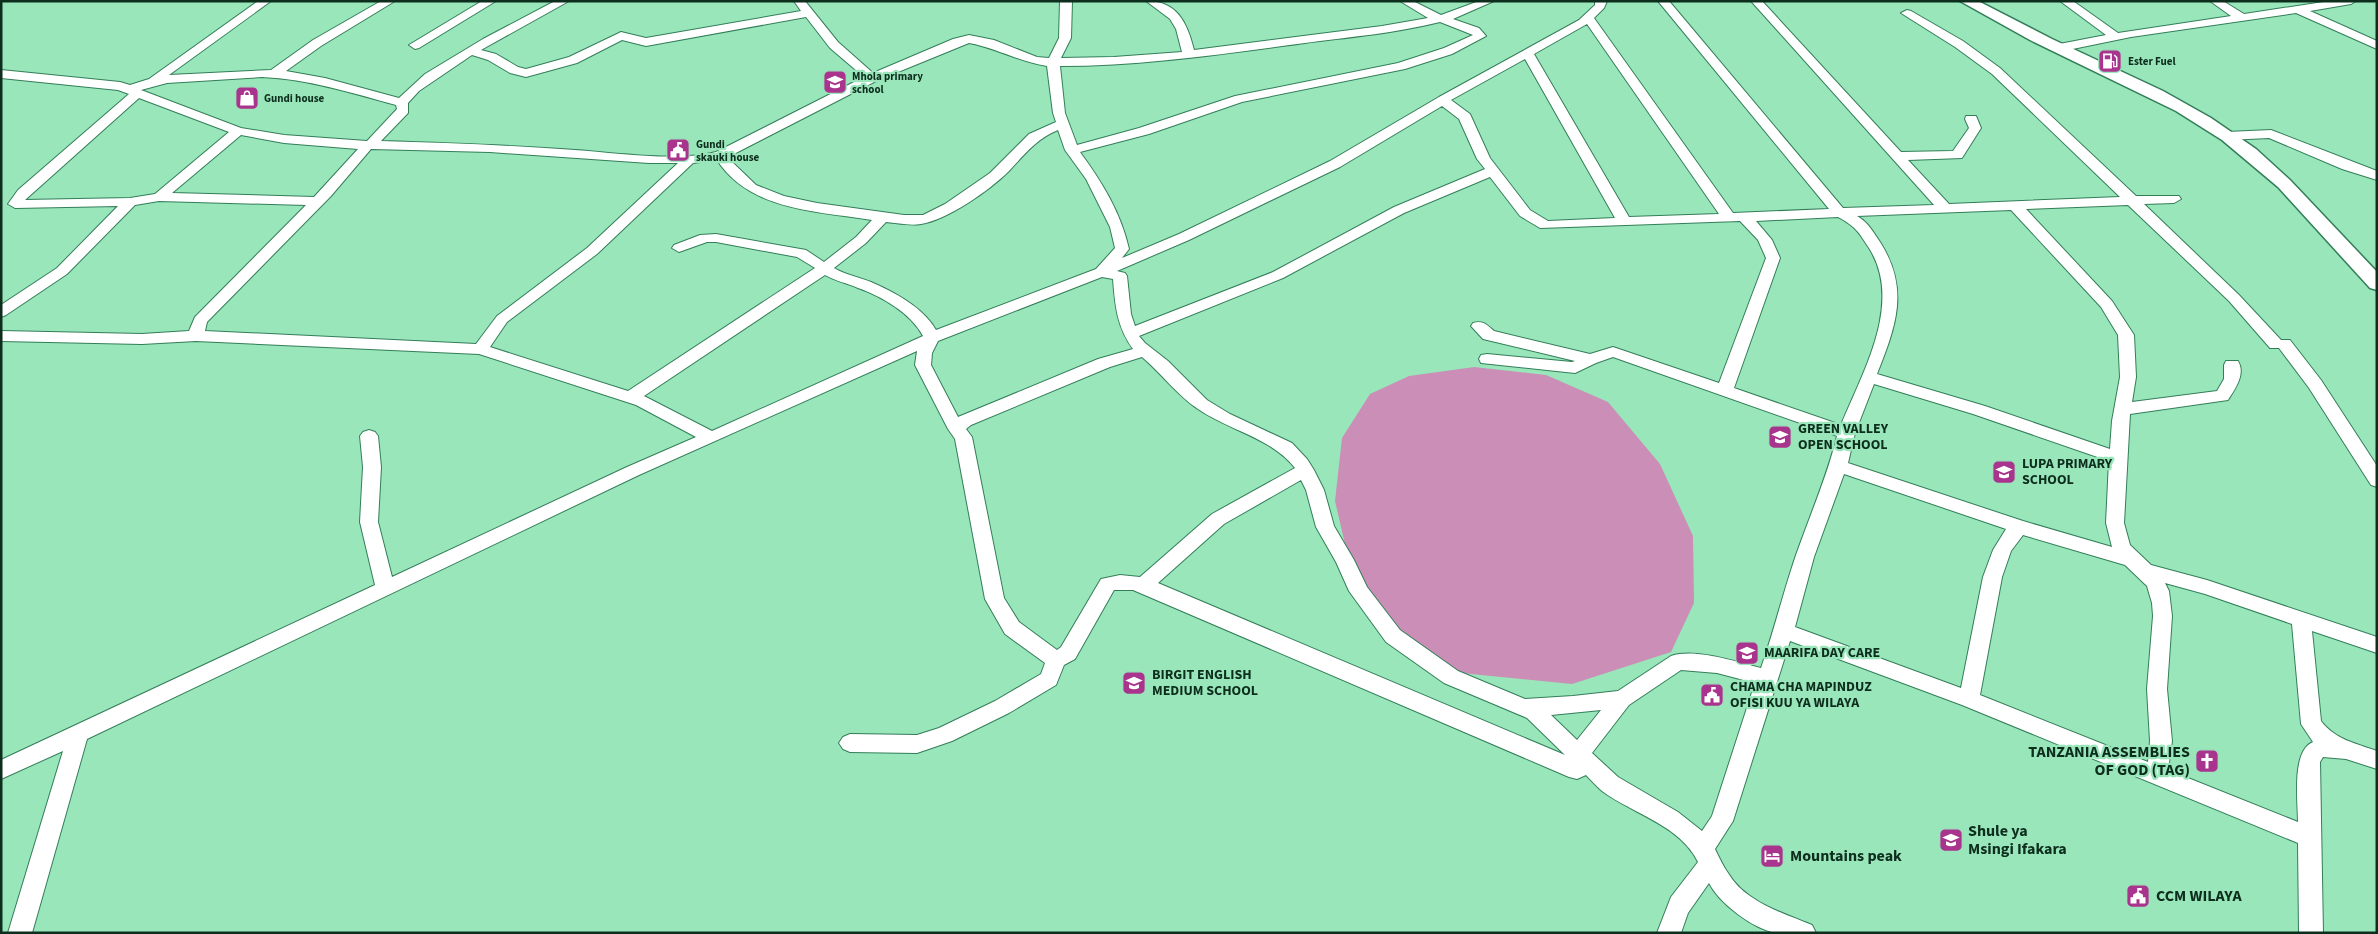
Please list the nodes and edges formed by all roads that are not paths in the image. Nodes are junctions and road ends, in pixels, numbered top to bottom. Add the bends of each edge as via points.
1 (266, 1) edge
2 (390, 1) edge
3 (490, 1) edge
4 (564, 1) edge
5 (799, 1) edge
6 (1066, 1) edge
7 (1151, 1) edge
8 (1405, 1) edge
9 (1489, 1) edge
10 (1601, 1) edge
11 (1663, 1) edge
12 (1756, 1) edge
13 (1967, 1) edge
14 (2065, 1) edge
15 (2215, 1) edge
16 (2351, 1) edge
17 (2300, 11) junction
18 (807, 13) junction
19 (1907, 13) dead end
20 (1588, 17) junction
21 (1440, 19) junction
22 (2244, 19) junction
23 (2114, 35) junction
24 (415, 45) dead end
25 (2377, 45) edge
26 (2058, 48) junction
27 (471, 50) junction
28 (1527, 53) junction
29 (1189, 55) junction
30 (1052, 62) junction
31 (1, 74) edge
32 (273, 74) junction
33 (872, 78) junction
34 (151, 82) junction
35 (134, 91) junction
36 (1444, 100) junction
37 (402, 103) junction
38 (1971, 119) dead end
39 (1062, 124) junction
40 (238, 131) junction
41 (2227, 136) junction
42 (368, 146) junction
43 (1072, 150) junction
44 (722, 156) junction
45 (1897, 156) junction
46 (690, 159) junction
47 (1492, 171) junction
48 (2377, 176) edge
49 (159, 197) junction
50 (2174, 199) dead end
51 (2132, 200) junction
52 (317, 201) junction
53 (130, 202) junction
54 (2014, 204) junction
55 (1944, 207) junction
56 (1840, 212) junction
57 (1736, 217) junction
58 (882, 218) junction
59 (1625, 222) junction
60 (679, 248) dead end
61 (824, 269) junction
62 (1101, 272) junction
63 (2377, 284) edge
64 (1, 312) edge
65 (1479, 326) dead end
66 (1130, 334) junction
67 (1, 336) edge
68 (196, 336) junction
69 (932, 338) junction
70 (480, 348) junction
71 (1145, 352) junction
72 (1487, 358) dead end
73 (1590, 359) junction
74 (2232, 365) dead end
75 (1868, 377) junction
76 (1725, 389) junction
77 (630, 397) junction
78 (2122, 410) junction
79 (956, 429) junction
80 (1846, 433) junction
81 (369, 436) dead end
82 (711, 438) junction
83 (2118, 458) junction
84 (1838, 466) junction
85 (1305, 470) junction
86 (2377, 481) edge
87 (2020, 527) junction
88 (2129, 559) junction
89 (2145, 570) junction
90 (1145, 584) junction
91 (386, 588) junction
92 (2301, 620) junction
93 (1784, 631) junction
94 (2377, 644) edge
95 (1056, 660) junction
96 (1766, 678) junction
97 (1622, 699) junction
98 (1969, 700) junction
99 (1526, 707) junction
100 (2311, 724) junction
101 (78, 735) junction
102 (850, 742) dead end
103 (2338, 748) junction
104 (2309, 760) junction
105 (2377, 760) edge
106 (1578, 762) junction
107 (1, 770) edge
108 (2157, 775) junction
109 (2309, 837) junction
110 (1707, 856) junction
111 (20, 933) edge
112 (1669, 933) edge
113 (1804, 933) edge
114 (2312, 933) edge

1 - 34 street
2 - 32 street via 311,46
3 - 24 street
4 - 27 street
5 - 18 street
6 - 30 street via 1065,38
7 - 29 street via 1173,14 1183,31
8 - 21 street
9 - 21 street
10 - 20 street
11 - 56 street
12 - 45 street
13 - 26 main road
14 - 23 street
15 - 22 street
16 - 17 street
17 - 22 street
17 - 25 street
18 - 27 street via 646,42 621,36 567,63 526,73
18 - 33 street via 834,45
19 - 51 street via 1996,70
20 - 28 street
20 - 57 street
21 - 29 street
21 - 43 street via 1475,30 1480,36 1448,51 1401,66 1239,98 1137,133
22 - 23 street
23 - 26 street
26 - 41 main road via 2158,94
27 - 37 street via 422,82
28 - 36 street
28 - 59 street
29 - 30 street
30 - 33 street via 1034,60 990,43 969,39 947,45
30 - 39 street
31 - 35 street via 110,84
32 - 34 street
32 - 37 street via 325,82
33 - 44 street
34 - 35 street
35 - 40 street
35 - 53 street via 22,193 15,204
36 - 47 street via 1465,117
36 - 62 street via 1327,168 1184,237
37 - 42 street via 403,110
38 - 45 street via 1975,128 1957,155
39 - 43 street
39 - 58 street via 1034,137 1001,171 942,212 920,220
40 - 42 street via 284,139
40 - 49 street
41 - 48 street via 2271,134
41 - 63 main road via 2282,182
42 - 46 street via 490,148
42 - 52 street
43 - 62 street via 1093,180 1118,227 1122,249
44 - 46 street
44 - 58 street via 724,163 754,189 813,206
45 - 55 street
46 - 70 street via 592,252 502,319
47 - 59 street via 1525,213 1545,226
47 - 66 street via 1399,210 1278,275
49 - 52 street
49 - 53 street
50 - 51 street
51 - 54 street
51 - 86 street via 2280,344 2315,384
52 - 68 street via 200,320
53 - 64 street via 62,271
54 - 55 street
54 - 78 street via 2107,304 2126,335 2128,377
55 - 56 street
56 - 57 street
56 - 75 street via 1861,224 1884,260 1890,286 1889,316
57 - 59 street
57 - 76 street via 1755,225 1773,258
58 - 61 street via 861,240
60 - 61 street via 705,238 722,238 801,253
61 - 69 street via 901,304 926,326
61 - 77 street
62 - 66 street via 1120,276 1121,303
62 - 69 street
65 - 73 street via 1489,336
66 - 71 street
67 - 68 street via 142,339
68 - 70 street
69 - 79 street via 924,353 923,365
69 - 82 street
70 - 77 street
71 - 79 street via 1104,363 965,421
71 - 85 street via 1176,377 1201,404 1286,447
72 - 73 street via 1574,368
73 - 76 street via 1613,352
74 - 78 street via 2232,379 2222,396
75 - 80 street
75 - 83 street via 1979,410
76 - 80 street
77 - 82 street
78 - 83 street
79 - 95 street via 963,437 995,599 1012,628
80 - 84 street
81 - 91 street via 372,467 369,522
82 - 91 street
83 - 88 street via 2116,537
84 - 87 street
84 - 93 street via 1805,557
85 - 90 street via 1218,519
85 - 99 street via 1315,490 1325,527 1359,590 1393,636 1451,677
87 - 88 street
87 - 98 street via 2006,544 1994,574
88 - 89 street
89 - 92 street via 2207,587
89 - 108 street via 2158,588 2163,604 2156,702 2161,740
90 - 95 street via 1119,581 1108,584 1068,653
90 - 106 street
91 - 101 street via 143,701
92 - 94 street
92 - 100 street
93 - 96 street
93 - 98 street
95 - 102 street via 1049,679 945,735 917,744
96 - 97 street via 1717,665 1678,662
96 - 110 street via 1722,821
97 - 99 street
97 - 106 street
98 - 108 street
99 - 106 street
100 - 103 street via 2322,738
100 - 104 street
101 - 107 street
101 - 111 street
103 - 104 street via 2320,748
103 - 105 street
104 - 109 street
106 - 110 street via 1670,818
108 - 109 street
109 - 114 street
110 - 112 street
110 - 113 street via 1720,882 1732,896 1761,915

